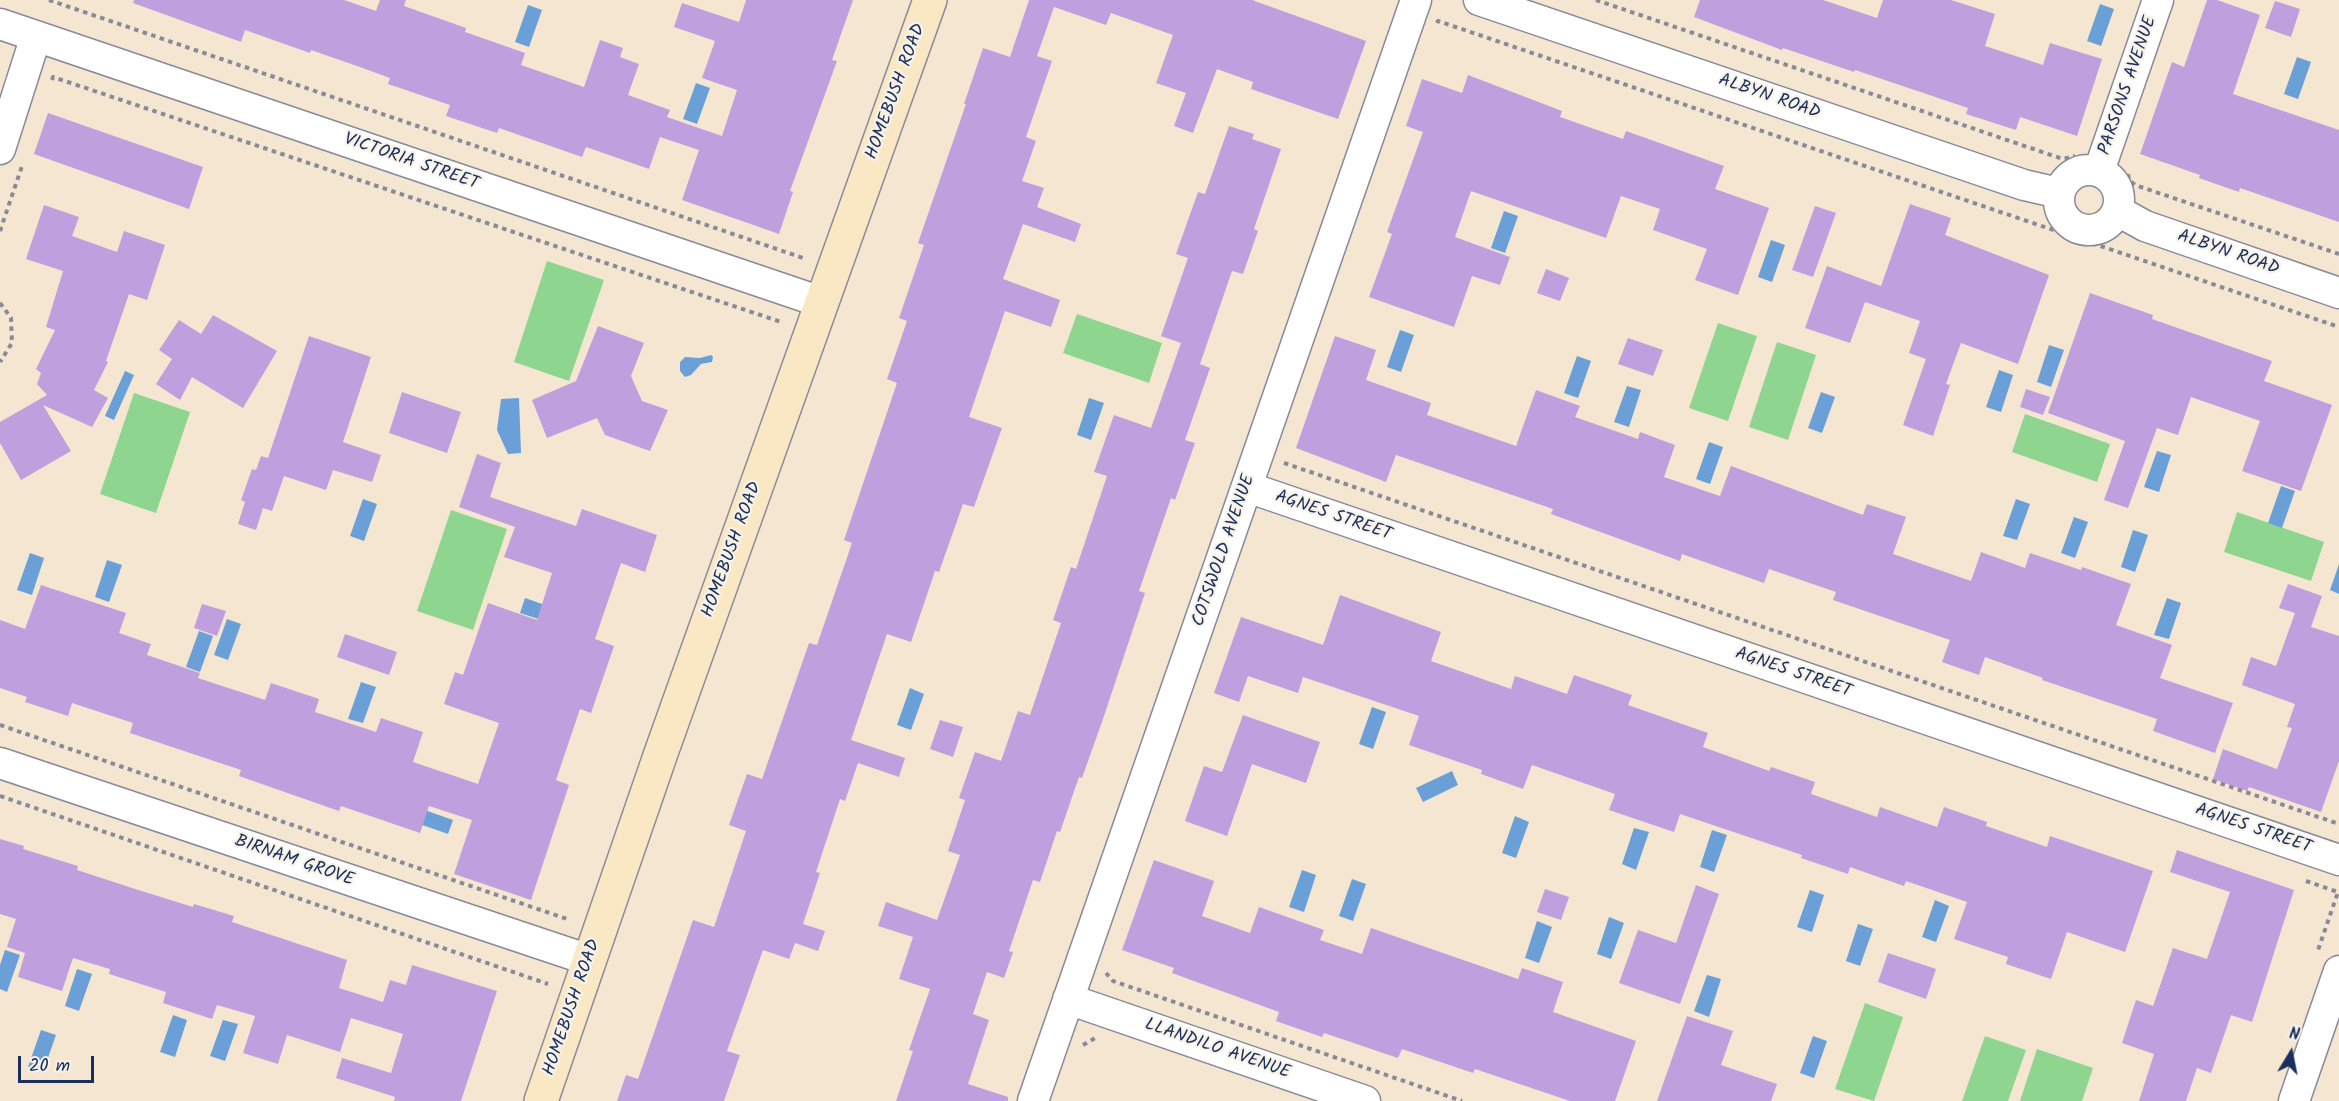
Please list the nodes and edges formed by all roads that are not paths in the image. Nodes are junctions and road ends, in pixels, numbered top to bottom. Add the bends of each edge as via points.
1 (930, 0) edge
2 (1416, 0) edge
3 (1479, 0) edge
4 (2158, 0) edge
5 (0, 24) edge
6 (36, 36) junction
7 (11, 157) edge
8 (2101, 166) junction
9 (2060, 193) junction
10 (2118, 211) junction
11 (2339, 293) edge
12 (821, 302) junction
13 (1247, 487) junction
14 (0, 763) edge
15 (2339, 860) edge
16 (589, 960) junction
17 (2327, 965) edge
18 (1068, 999) junction
19 (541, 1101) edge
20 (1033, 1101) edge
21 (1365, 1101) edge
22 (2294, 1101) edge

1 - 12 main road, HOMEBUSH ROAD
2 - 13 street, COTSWOLD AVENUE
3 - 9 street, ALBYN ROAD via 2013,181
4 - 8 street, PARSONS AVENUE
5 - 6 street, VICTORIA STREET
6 - 7 street
6 - 12 street, VICTORIA STREET
8 - 9 street via 2075,174
8 - 10 street via 2119,192
9 - 10 street via 2061,213 2076,228 2086,231 2106,226
10 - 11 street, ALBYN ROAD via 2145,226
12 - 16 main road, HOMEBUSH ROAD
13 - 15 street, AGNES STREET
13 - 18 street, COTSWOLD AVENUE
14 - 16 street, BIRNAM GROVE
16 - 19 main road, HOMEBUSH ROAD
17 - 22 street
18 - 20 street, COTSWOLD AVENUE
18 - 21 street, LLANDILO AVENUE

